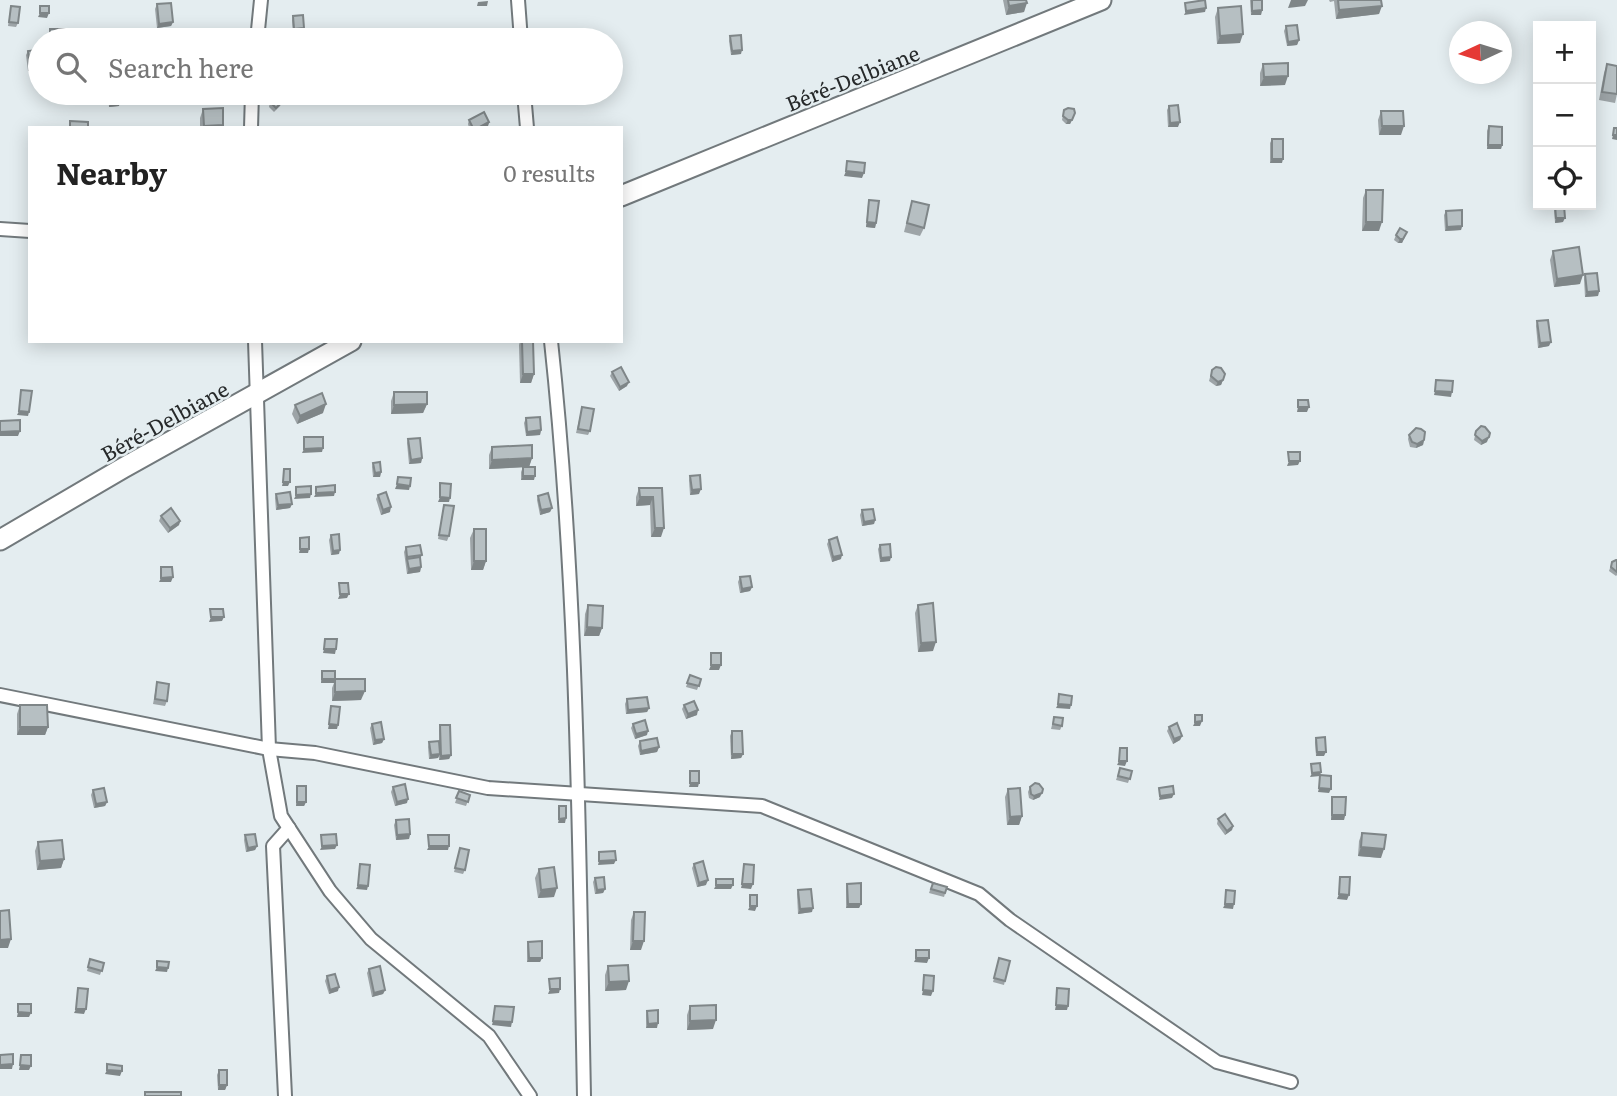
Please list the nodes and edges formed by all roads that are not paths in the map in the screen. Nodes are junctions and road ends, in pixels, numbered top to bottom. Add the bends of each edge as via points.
1 (261, 0) edge
2 (518, 0) edge
3 (1101, 0) edge
4 (258, 28) edge
5 (520, 28) edge
6 (252, 105) edge
7 (525, 105) edge
8 (251, 126) edge
9 (527, 126) edge
10 (623, 196) edge
11 (0, 229) edge
12 (28, 230) edge
13 (255, 343) edge
14 (347, 343) edge
15 (551, 343) edge
16 (256, 394) junction
17 (0, 540) edge
18 (0, 695) edge
19 (269, 748) junction
20 (578, 793) junction
21 (289, 828) junction
22 (1292, 1082) dead end
23 (285, 1096) edge
24 (530, 1096) edge
25 (584, 1096) edge

1 - 4 street
2 - 5 street
3 - 10 street, Béré-Delbiane
6 - 8 street
7 - 9 street
11 - 12 street
13 - 16 street
14 - 16 street, Béré-Delbiane
15 - 20 street via 572,599
16 - 17 street, Béré-Delbiane
16 - 19 street
18 - 19 street
19 - 20 street via 315,752 488,788
19 - 21 street via 281,816
20 - 22 street via 762,806 979,894 1217,1062
20 - 25 street
21 - 23 street via 273,846
21 - 24 street via 330,891 371,939 489,1036

